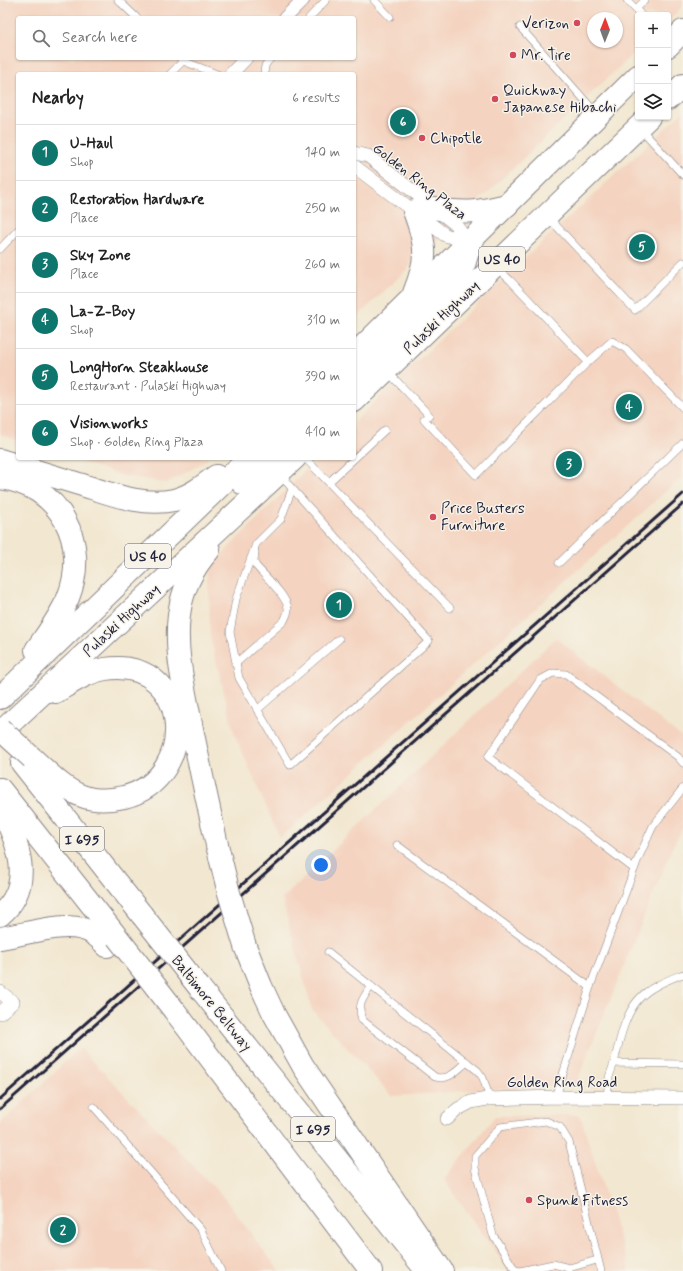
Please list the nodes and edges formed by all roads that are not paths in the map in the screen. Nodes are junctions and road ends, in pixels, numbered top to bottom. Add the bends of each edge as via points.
1 (118, 0) edge
2 (303, 0) edge
3 (326, 0) edge
4 (374, 0) edge
5 (627, 0) edge
6 (645, 0) edge
7 (636, 9) junction
8 (639, 12) edge
9 (135, 16) edge
10 (287, 16) edge
11 (311, 16) edge
12 (390, 17) dead end
13 (520, 27) dead end
14 (181, 60) edge
15 (244, 60) edge
16 (268, 60) edge
17 (172, 72) edge
18 (212, 72) edge
19 (233, 72) edge
20 (265, 72) edge
21 (635, 79) edge
22 (683, 84) edge
23 (671, 96) edge
24 (597, 115) junction
25 (644, 122) edge
26 (356, 153) edge
27 (356, 167) edge
28 (683, 175) edge
29 (507, 205) junction
30 (424, 210) junction
31 (547, 215) junction
32 (16, 232) edge
33 (468, 242) junction
34 (0, 249) edge
35 (683, 262) edge
36 (494, 266) junction
37 (411, 299) junction
38 (356, 353) edge
39 (588, 362) junction
40 (386, 370) junction
41 (356, 373) edge
42 (356, 399) edge
43 (683, 408) edge
44 (385, 430) dead end
45 (683, 444) edge
46 (356, 457) edge
47 (0, 460) edge
48 (238, 460) edge
49 (247, 460) edge
50 (293, 460) edge
51 (307, 460) edge
52 (353, 460) edge
53 (276, 477) edge
54 (0, 478) edge
55 (329, 482) junction
56 (256, 544) junction
57 (559, 563) dead end
58 (450, 608) dead end
59 (339, 639) dead end
60 (84, 654) junction
61 (235, 664) junction
62 (4, 694) edge
63 (257, 710) junction
64 (23, 711) junction
65 (0, 729) edge
66 (0, 733) edge
67 (27, 760) junction
68 (683, 763) edge
69 (683, 788) edge
70 (0, 789) edge
71 (0, 807) edge
72 (397, 845) dead end
73 (634, 868) junction
74 (0, 915) edge
75 (0, 938) edge
76 (112, 941) junction
77 (328, 952) dead end
78 (683, 974) edge
79 (372, 986) junction
80 (590, 987) junction
81 (0, 992) edge
82 (0, 1013) edge
83 (467, 1062) junction
84 (614, 1063) junction
85 (683, 1064) edge
86 (556, 1097) junction
87 (606, 1098) junction
88 (683, 1098) edge
89 (490, 1099) junction
90 (94, 1107) dead end
91 (447, 1119) dead end
92 (597, 1260) junction
93 (569, 1270) edge
94 (221, 1271) edge
95 (372, 1271) edge
96 (427, 1271) edge
97 (442, 1271) edge
98 (601, 1271) edge

1 - 9 lane
2 - 10 street
3 - 11 lane
4 - 12 lane
5 - 7 lane
6 - 7 lane
7 - 8 lane
13 - 24 lane
14 - 17 lane
14 - 18 lane
15 - 19 street
16 - 20 lane via 264,67
21 - 24 highway, US 40
22 - 23 highway
24 - 29 highway, US 40
25 - 28 lane
25 - 31 highway, Pulaski Highway / US 40
26 - 30 street, Golden Ring Plaza via 368,156
27 - 30 street, Golden Ring Plaza
29 - 30 highway via 468,213
29 - 33 highway, US 40
30 - 33 street, Golden Ring Plaza via 455,224
30 - 33 street, Golden Ring Plaza via 445,235
30 - 37 highway via 424,266
31 - 35 lane via 635,310
31 - 36 highway, Pulaski Highway / US 40
32 - 34 lane
33 - 36 lane
33 - 37 highway, US 40
33 - 41 highway via 467,259 458,275
36 - 39 lane
36 - 40 highway, Pulaski Highway / US 40
37 - 38 highway, US 40
39 - 40 lane via 476,474 424,419 429,415
39 - 43 lane via 612,341 626,349
40 - 42 highway, Pulaski Highway / US 40
44 - 46 lane
45 - 57 lane
47 - 48 highway via 125,497 156,502 186,496
49 - 62 highway, Pulaski Highway / US 40
50 - 53 highway, Pulaski Highway / US 40
51 - 55 lane
52 - 55 lane
53 - 56 lane via 281,519
53 - 60 highway, Pulaski Highway / US 40
53 - 60 highway via 170,554 132,593
53 - 63 lane via 429,641 290,766
53 - 97 highway, bridge via 198,562 186,584 179,615 178,653 195,745 229,893 245,946 274,1014 303,1066
54 - 62 highway via 22,483 51,502 68,524 75,548 73,580 68,598 52,627
55 - 58 lane
56 - 61 lane via 236,599 230,632
56 - 61 lane via 254,562 286,600 287,614 284,621
59 - 63 lane
60 - 64 highway, Pulaski Highway / US 40
61 - 63 lane via 239,678
64 - 66 highway, Pulaski Highway / US 40
64 - 67 highway via 91,673 105,669 137,671 160,685 168,696 177,728 174,747 166,767 153,782 134,794 117,799 99,800 82,796
65 - 67 highway, bridge
66 - 67 highway, Baltimore Beltway / I 695
67 - 96 highway, Baltimore Beltway / I 695, bridge via 142,915
68 - 73 lane via 566,674 553,673 540,680 488,757
69 - 73 lane via 653,826
70 - 76 highway, I 695
71 - 74 highway via 21,863 20,881 15,896
72 - 80 lane
73 - 80 lane
75 - 76 highway via 53,929 76,928
76 - 95 highway, I 695 via 194,1036
77 - 79 lane
78 - 84 lane via 665,981 638,1000 624,1026
79 - 83 lane
79 - 83 lane via 362,1000 359,1012 362,1020 435,1077 441,1079 450,1076
80 - 86 lane
81 - 82 street via 13,1002
83 - 89 lane via 478,1070 483,1078
84 - 85 lane
84 - 87 lane
86 - 87 street, Golden Ring Road
86 - 89 street, Golden Ring Road
87 - 88 street, Golden Ring Road
89 - 91 street, Golden Ring Road via 471,1102
90 - 94 lane via 201,1230
92 - 93 lane
92 - 93 lane via 569,1142 560,1127 546,1121 500,1127 475,1156 475,1168 493,1235 515,1270 553,1264
92 - 98 lane

